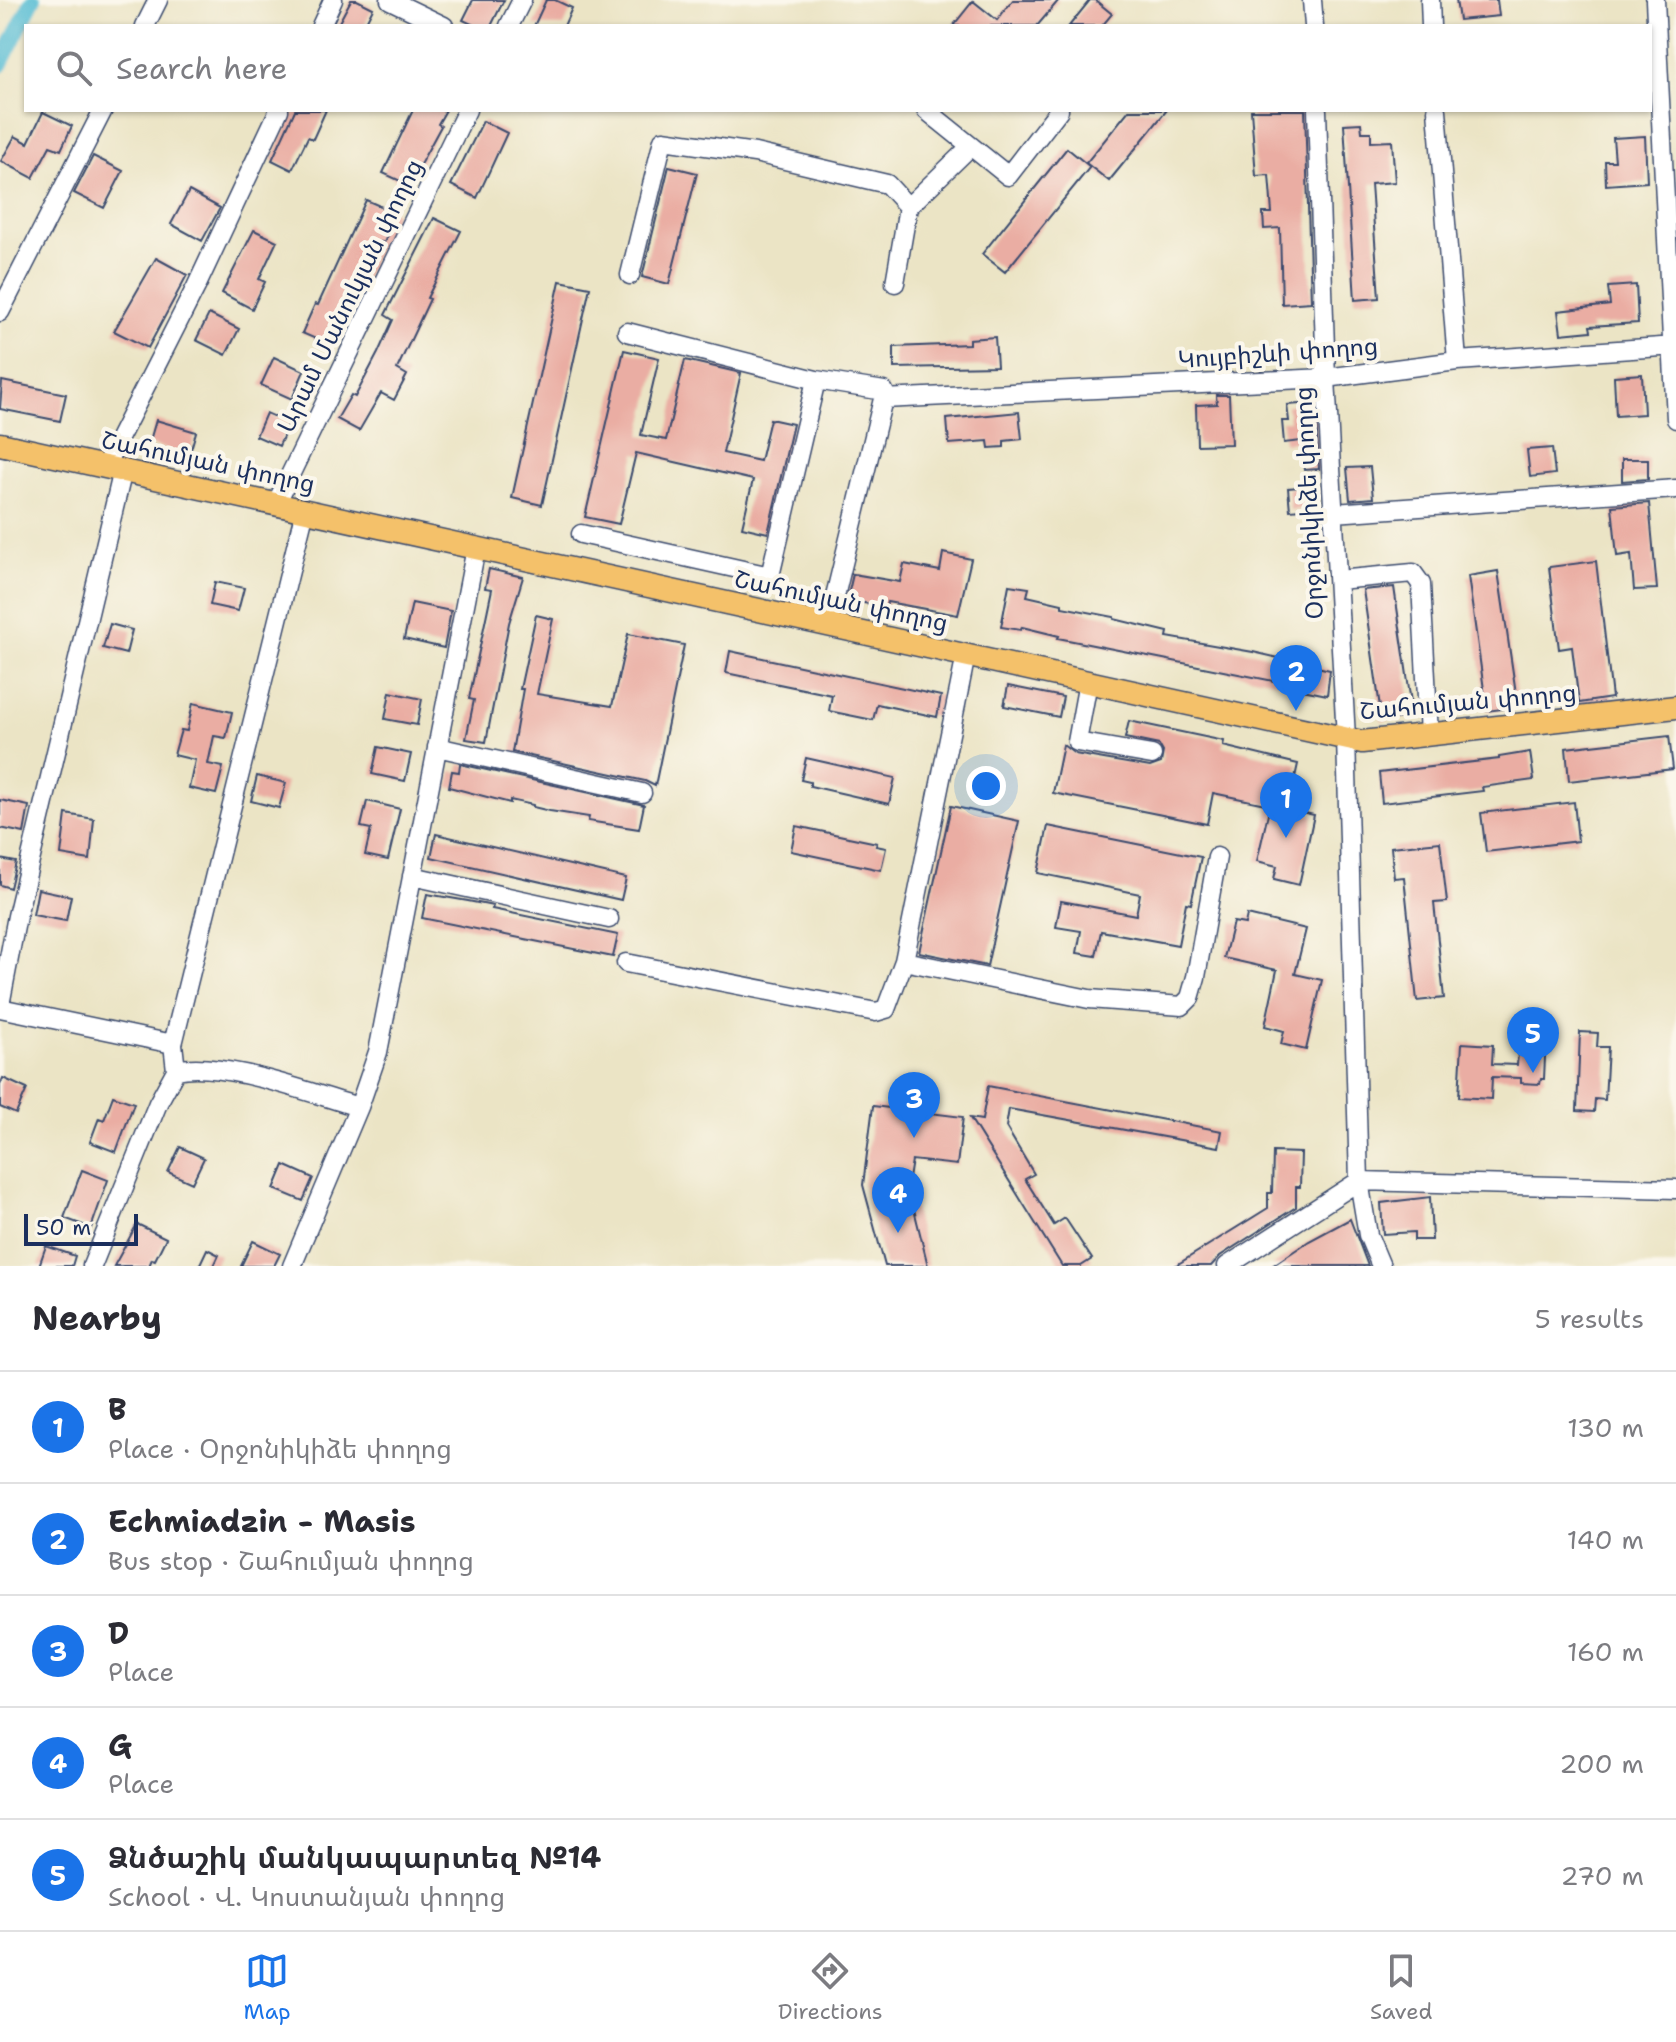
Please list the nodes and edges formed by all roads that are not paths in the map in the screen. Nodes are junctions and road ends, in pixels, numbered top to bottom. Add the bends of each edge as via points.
1 (158, 0) edge
2 (333, 0) edge
3 (390, 0) edge
4 (522, 0) edge
5 (1312, 0) edge
6 (1430, 0) edge
7 (1655, 0) edge
8 (146, 24) edge
9 (322, 24) edge
10 (440, 24) edge
11 (510, 24) edge
12 (1314, 24) edge
13 (1431, 24) edge
14 (102, 112) edge
15 (278, 112) edge
16 (466, 112) edge
17 (928, 112) edge
18 (1057, 112) edge
19 (1317, 112) edge
20 (1437, 112) edge
21 (971, 146) junction
22 (908, 207) junction
23 (630, 275) dead end
24 (895, 283) dead end
25 (0, 312) edge
26 (627, 332) dead end
27 (1675, 346) edge
28 (1457, 361) junction
29 (1326, 378) junction
30 (816, 380) junction
31 (884, 395) junction
32 (1676, 419) edge
33 (0, 444) edge
34 (114, 468) junction
35 (1676, 489) edge
36 (276, 504) junction
37 (305, 510) junction
38 (1334, 513) junction
39 (581, 534) dead end
40 (476, 548) junction
41 (1338, 580) junction
42 (828, 625) junction
43 (966, 655) junction
44 (1088, 682) junction
45 (1676, 707) edge
46 (1429, 735) junction
47 (1346, 738) junction
48 (437, 747) junction
49 (1152, 755) dead end
50 (642, 793) dead end
51 (1217, 857) dead end
52 (412, 876) junction
53 (609, 919) dead end
54 (904, 961) junction
55 (626, 963) dead end
56 (0, 1006) edge
57 (173, 1044) junction
58 (176, 1070) junction
59 (359, 1107) junction
60 (1359, 1181) junction
61 (1676, 1189) edge
62 (92, 1266) edge
63 (292, 1266) edge
64 (1227, 1266) edge
65 (1381, 1266) edge

1 - 8 street
2 - 9 street
3 - 10 street
4 - 11 street
5 - 12 street
6 - 13 street
7 - 27 street
14 - 25 street
15 - 34 street
16 - 36 street, Արամ Մանուկյան փողոց
17 - 21 street
18 - 21 street via 1008,176
19 - 29 street, Օրջոնիկիձե փողոց
20 - 28 street
21 - 22 street
22 - 23 street via 887,184 755,153 663,140
22 - 24 street
26 - 30 street, Կույբիշևի փողոց
27 - 28 street, Կույբիշևի փողոց
27 - 32 street
28 - 29 street, Կույբիշևի փողոց
29 - 31 street, Կույբիշևի փողոց
29 - 38 street, Օրջոնիկիձե փողոց
30 - 31 street, Կույբիշևի փողոց
30 - 39 street via 770,576
31 - 42 street
33 - 34 main road, Շահումյան փողոց
34 - 36 main road, Շահումյան փողոց
34 - 56 street
35 - 38 street
36 - 37 main road, Շահումյան փողոց
37 - 40 main road, Շահումյան փողոց
37 - 57 street
38 - 41 street, Օրջոնիկիձե փողոց
40 - 42 main road, Շահումյան փողոց
40 - 48 street
41 - 46 street via 1413,573 1419,578
41 - 47 street, Օրջոնիկիձե փողոց
42 - 43 main road, Շահումյան փողոց
43 - 44 main road, Շահումյան փողոց
43 - 54 street
44 - 47 main road, Շահումյան փողոց
44 - 49 street via 1077,742
45 - 46 main road, Շահումյան փողոց
46 - 47 main road, Շահումյան փողոց via 1362,742
47 - 60 street, Օրջոնիկիձե փողոց
48 - 50 street
48 - 52 street
51 - 54 street via 1196,977 1182,1006 1089,999
52 - 53 street
52 - 59 street via 378,1052
54 - 55 street via 890,1004 881,1012
56 - 57 street
57 - 58 street
58 - 59 street via 192,1066 250,1076
58 - 62 street
59 - 63 street
60 - 61 street
60 - 64 street
60 - 65 street, Օրջոնիկիձե փողոց via 1368,1235

